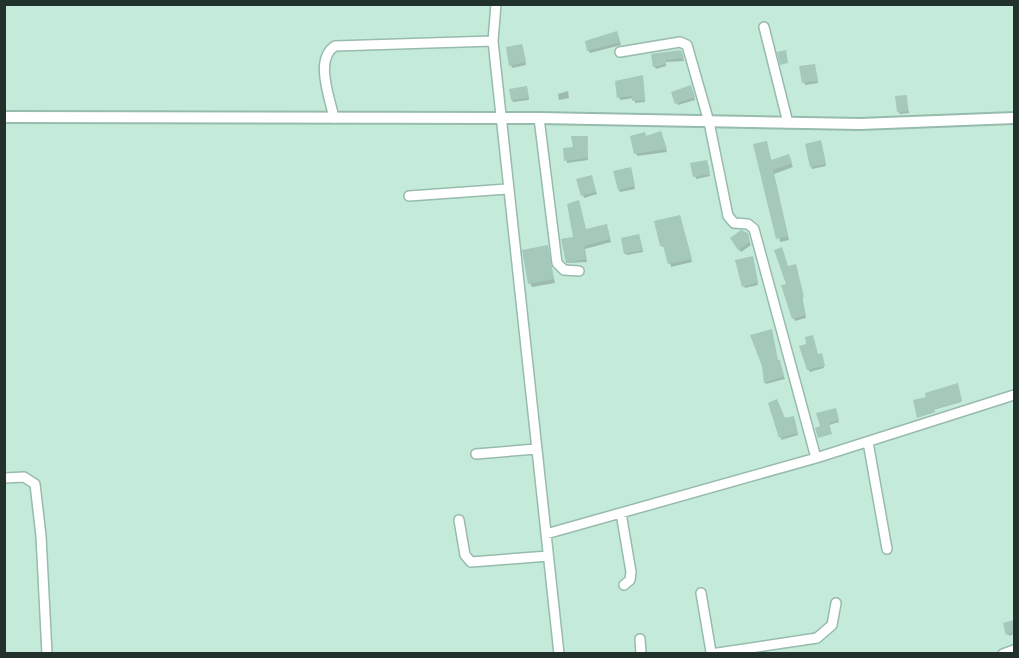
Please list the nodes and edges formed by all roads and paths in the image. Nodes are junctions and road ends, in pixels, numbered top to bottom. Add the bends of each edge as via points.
1 (496, 4) edge
2 (764, 27) dead end
3 (493, 41) junction
4 (620, 52) dead end
5 (4, 117) edge
6 (334, 118) junction
7 (500, 118) junction
8 (539, 118) junction
9 (1014, 118) edge
10 (709, 122) junction
11 (788, 123) junction
12 (507, 189) junction
13 (409, 196) dead end
14 (579, 271) dead end
15 (1014, 395) edge
16 (868, 442) junction
17 (536, 449) junction
18 (476, 454) dead end
19 (816, 459) junction
20 (4, 478) edge
21 (621, 513) junction
22 (459, 520) dead end
23 (546, 534) junction
24 (887, 549) dead end
25 (548, 556) junction
26 (624, 585) dead end
27 (701, 592) dead end
28 (836, 603) dead end
29 (640, 639) dead end
30 (1014, 650) edge
31 (711, 653) edge
32 (47, 654) edge
33 (559, 654) edge
34 (640, 654) edge
35 (1003, 654) edge

1 - 3 street
2 - 11 street
3 - 6 street via 335,46 328,51 325,63
3 - 7 street
4 - 10 street via 685,44
5 - 6 street
6 - 7 street
7 - 8 street
7 - 12 street
8 - 10 street
8 - 14 street via 557,263 564,270
9 - 11 street via 884,124
10 - 11 street
10 - 19 street via 728,216 734,223 748,224 754,229
12 - 13 street
12 - 17 street
15 - 16 street
16 - 19 street
16 - 24 street
17 - 18 street
17 - 23 street
19 - 21 street
20 - 32 street via 24,477 35,484
21 - 23 street
21 - 26 street via 631,572
22 - 25 street via 465,555 473,563
23 - 25 street
25 - 33 street
27 - 31 street
28 - 31 street via 832,625 817,638
29 - 34 street
30 - 35 street

